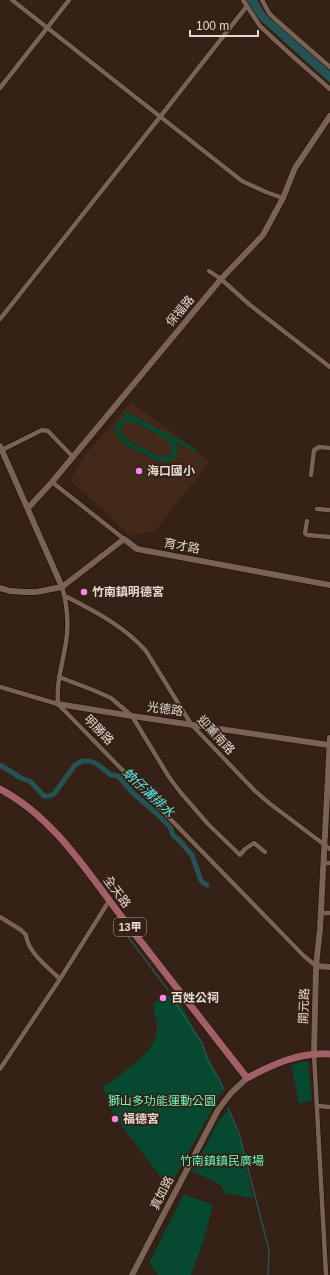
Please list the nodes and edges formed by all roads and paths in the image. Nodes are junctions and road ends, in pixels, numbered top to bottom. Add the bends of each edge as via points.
1 (12, 0) edge
2 (69, 0) edge
3 (243, 0) edge
4 (262, 0) edge
5 (246, 6) junction
6 (48, 27) junction
7 (330, 67) edge
8 (0, 88) edge
9 (330, 89) edge
10 (330, 116) edge
11 (160, 117) junction
12 (283, 198) junction
13 (209, 271) dead end
14 (221, 279) junction
15 (0, 319) edge
16 (330, 368) edge
17 (1, 448) edge
18 (330, 448) edge
19 (73, 457) junction
20 (311, 475) dead end
21 (52, 482) junction
22 (28, 508) junction
23 (317, 509) dead end
24 (330, 510) edge
25 (307, 521) dead end
26 (330, 537) edge
27 (124, 539) junction
28 (330, 584) edge
29 (62, 587) junction
30 (0, 588) edge
31 (65, 596) junction
32 (59, 677) junction
33 (0, 687) edge
34 (58, 704) junction
35 (132, 716) junction
36 (191, 724) junction
37 (330, 741) edge
38 (0, 789) edge
39 (328, 804) edge
40 (330, 838) edge
41 (324, 845) junction
42 (330, 849) edge
43 (265, 852) dead end
44 (327, 863) edge
45 (109, 901) junction
46 (320, 913) junction
47 (330, 913) edge
48 (0, 917) edge
49 (316, 966) junction
50 (330, 967) edge
51 (60, 979) junction
52 (314, 1054) junction
53 (330, 1054) edge
54 (0, 1069) edge
55 (247, 1078) junction
56 (317, 1106) junction
57 (330, 1107) edge
58 (132, 1275) edge
59 (326, 1275) edge

1 - 6 street
2 - 6 street
3 - 5 street
4 - 7 street via 275,19
5 - 9 street via 260,26
5 - 11 street
6 - 8 street
6 - 11 street
10 - 12 street, 保福路 via 300,159
11 - 12 street via 242,181
11 - 15 street
12 - 14 street, 保福路 via 263,235
13 - 14 street
14 - 16 street
14 - 19 street, 保福路
17 - 19 street via 42,430 48,431
17 - 22 street
18 - 20 street via 319,447 314,450
19 - 21 street, 保福路
21 - 22 street, 保福路
21 - 27 street, 育才路
22 - 29 street
23 - 24 street
25 - 26 street via 307,535
27 - 28 street, 育才路 via 137,549
27 - 29 street
29 - 30 street via 36,592
29 - 31 street
31 - 32 street via 66,641
31 - 36 street, 迎薰南路 via 101,615 139,643
32 - 34 street
32 - 35 street via 111,698
33 - 34 street, 光德路
34 - 35 street, 光德路
34 - 49 street, 明勝路
35 - 36 street, 光德路
35 - 43 street via 169,777 208,824 240,855 254,842
36 - 37 street, 光德路
36 - 41 street, 迎薰南路 via 255,791
37 - 39 street, 開元路
38 - 45 main road, 全天路 / 13甲 via 43,819 86,868
39 - 41 street, 開元路
40 - 41 street
41 - 42 street, 迎薰南路
41 - 44 street, 開元路
44 - 46 street, 開元路
45 - 51 street
45 - 55 main road, 全天路 / 13甲
46 - 47 street
46 - 49 street, 開元路
48 - 51 street via 26,935 26,940 36,956
49 - 50 street
49 - 52 street, 開元路
51 - 54 street
52 - 53 main road, 真如路
52 - 55 main road, 真如路 via 278,1063
52 - 56 street, 開元路
55 - 58 street, 真如路 via 218,1110
56 - 57 street
56 - 59 street, 開元路

